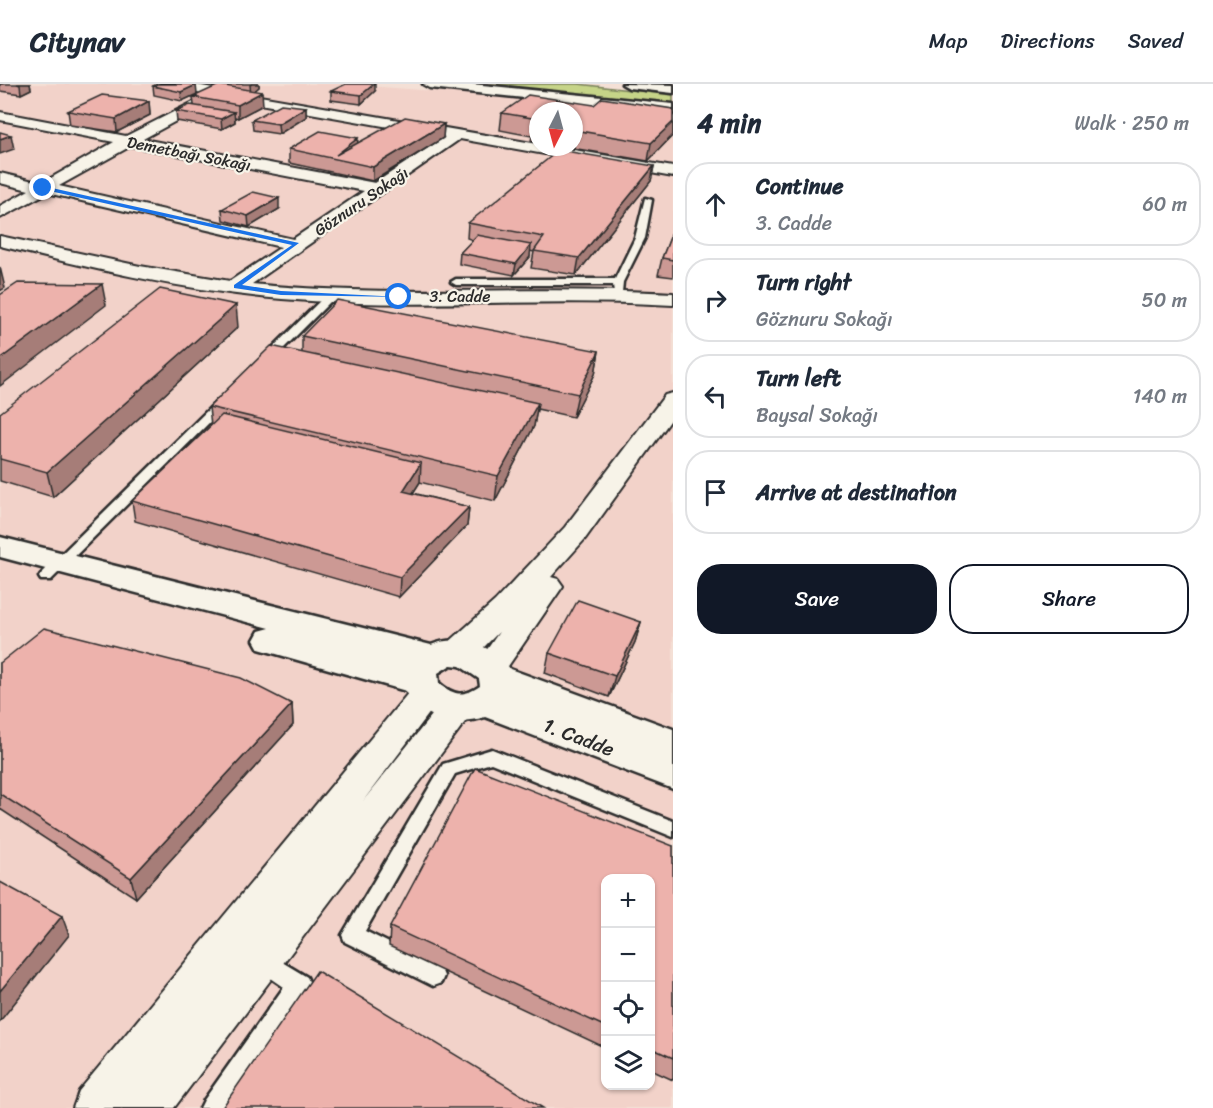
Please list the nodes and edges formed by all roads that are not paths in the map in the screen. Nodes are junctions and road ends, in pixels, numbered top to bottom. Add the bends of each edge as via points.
1 (167, 84) edge
2 (232, 84) edge
3 (430, 84) edge
4 (629, 84) edge
5 (673, 89) edge
6 (219, 94) junction
7 (673, 109) edge
8 (0, 116) edge
9 (457, 135) junction
10 (126, 142) junction
11 (673, 172) edge
12 (0, 178) edge
13 (43, 188) junction
14 (379, 189) junction
15 (648, 200) dead end
16 (0, 213) edge
17 (0, 241) edge
18 (297, 245) junction
19 (456, 282) dead end
20 (236, 286) junction
21 (618, 289) junction
22 (332, 295) junction
23 (673, 299) edge
24 (256, 370) edge
25 (230, 395) edge
26 (673, 400) edge
27 (0, 547) edge
28 (0, 565) edge
29 (53, 570) junction
30 (458, 680) junction
31 (673, 745) edge
32 (673, 773) edge
33 (673, 830) edge
34 (245, 950) junction
35 (433, 976) dead end
36 (96, 1108) edge
37 (145, 1108) edge
38 (212, 1108) edge

1 - 6 street
2 - 6 street
3 - 7 main road
4 - 5 main road
6 - 9 street
6 - 10 street
8 - 10 street, Demetbağı Sokağı
9 - 11 street
9 - 14 street, Göznuru Sokağı
10 - 13 street
10 - 14 street, Demetbağı Sokağı
12 - 13 street
13 - 16 street
13 - 18 street
14 - 18 street, Göznuru Sokağı
15 - 21 lane via 640,238
17 - 20 street, 3. Cadde via 126,270
18 - 20 street, Göznuru Sokağı
19 - 21 lane
20 - 22 street, 3. Cadde
21 - 22 street, 3. Cadde
21 - 23 street, 3. Cadde
22 - 24 lane
25 - 29 lane
26 - 30 street via 575,533 550,583
27 - 29 main road
28 - 29 main road
29 - 30 main road
30 - 31 main road, 1. Cadde
30 - 32 main road, 1. Cadde
30 - 34 street
33 - 35 lane via 492,756 448,769 352,935
34 - 36 street
34 - 37 street
34 - 38 lane via 299,984

